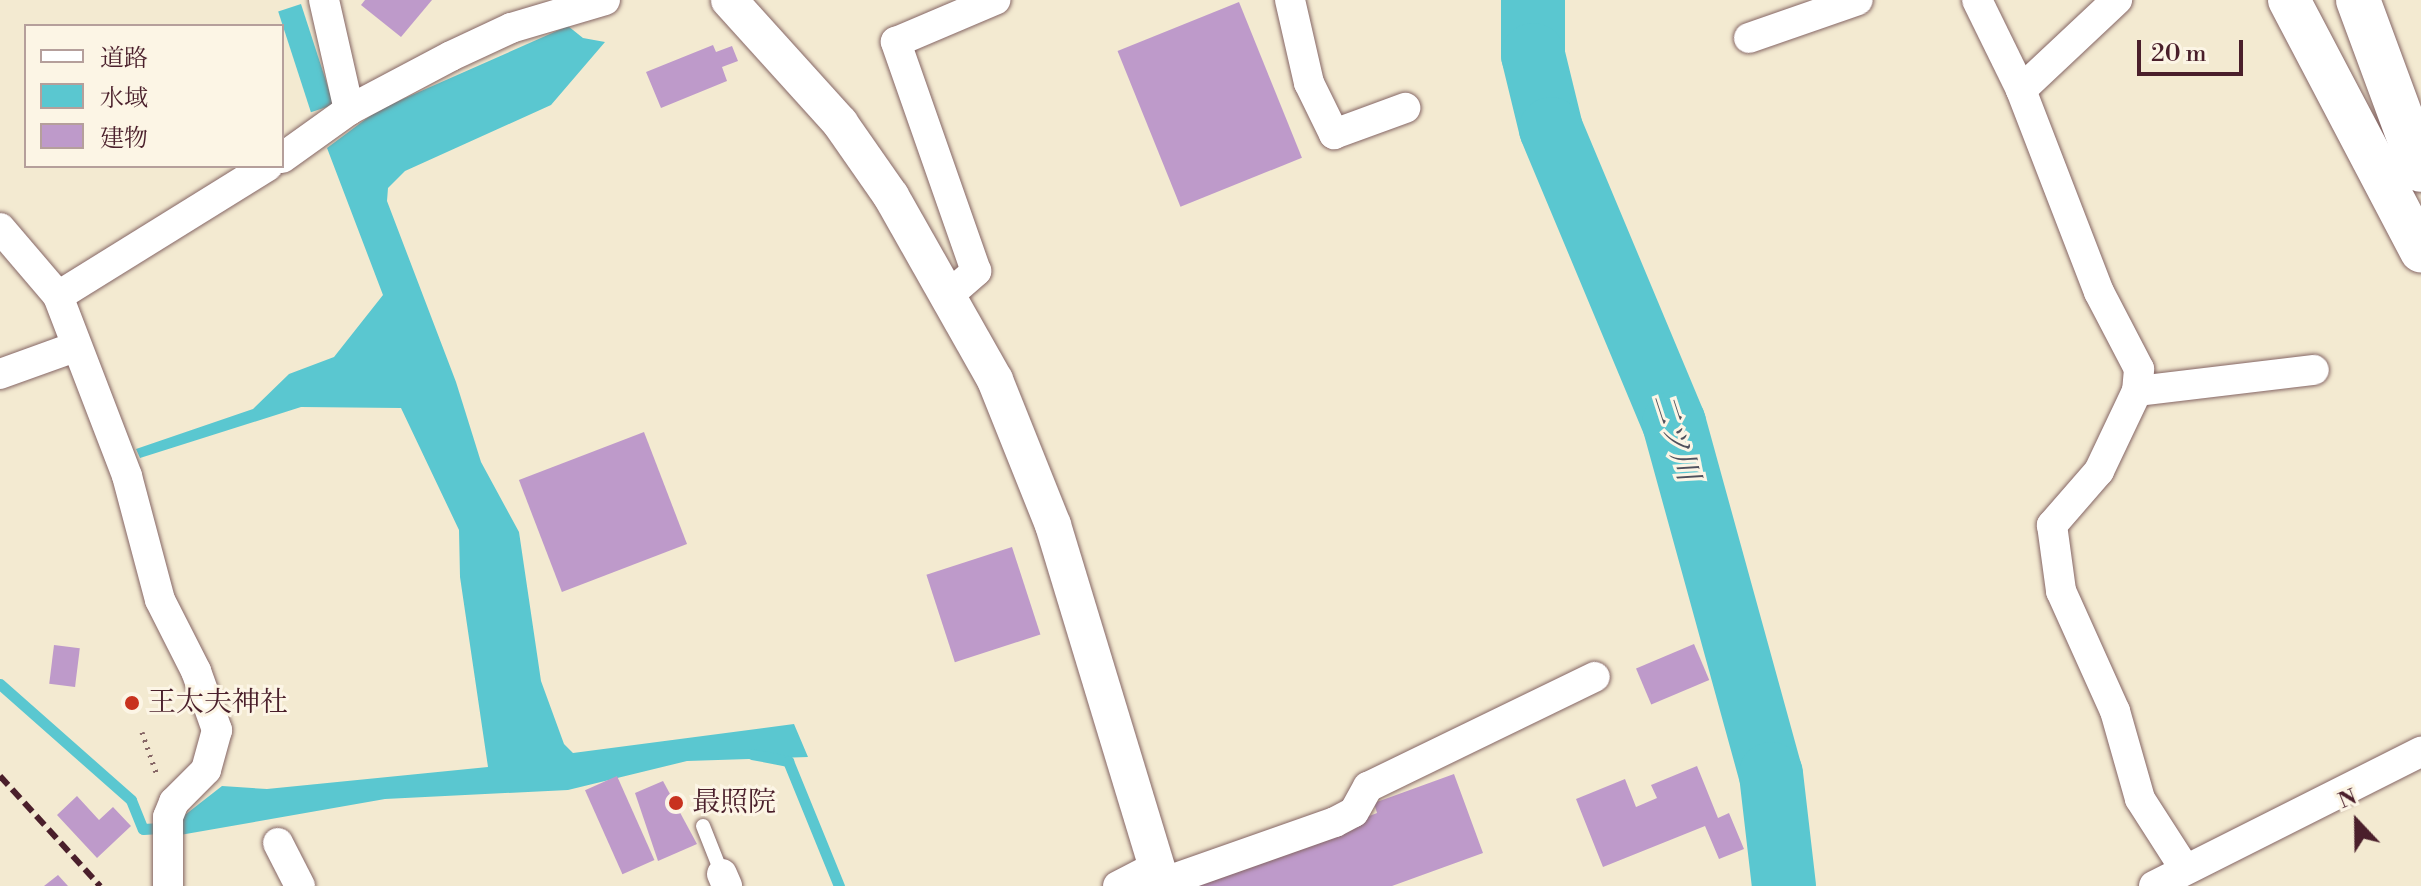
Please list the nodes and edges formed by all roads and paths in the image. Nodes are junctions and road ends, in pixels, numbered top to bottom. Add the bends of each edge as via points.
1 (324, 0) edge
2 (605, 0) edge
3 (729, 0) edge
4 (995, 0) edge
5 (1290, 0) edge
6 (1858, 0) edge
7 (1977, 0) edge
8 (2117, 0) edge
9 (2289, 0) edge
10 (2358, 0) edge
11 (1749, 38) dead end
12 (2021, 90) junction
13 (1405, 108) dead end
14 (349, 110) junction
15 (284, 157) edge
16 (265, 168) edge
17 (2421, 170) edge
18 (0, 228) edge
19 (2421, 251) edge
20 (950, 294) junction
21 (58, 296) junction
22 (75, 347) junction
23 (2314, 370) dead end
24 (0, 374) edge
25 (2137, 391) junction
26 (1595, 677) dead end
27 (142, 732) dead end
28 (2421, 752) edge
29 (169, 819) junction
30 (703, 826) dead end
31 (278, 843) dead end
32 (1161, 878) edge
33 (725, 880) edge
34 (2170, 880) edge
35 (168, 886) edge
36 (300, 886) edge
37 (1118, 886) edge

1 - 14 street
2 - 14 street via 511,28
3 - 20 street via 840,123
4 - 20 street via 896,42 976,271
5 - 13 street via 1309,83 1334,134
6 - 11 street
7 - 12 street
8 - 12 street
9 - 19 main road
10 - 17 highway
12 - 25 street via 2099,292 2139,369
14 - 15 street
16 - 21 street
18 - 21 street
20 - 32 street via 1026,449
21 - 22 street
22 - 24 street
22 - 29 street via 127,476 160,600 196,671 217,730 206,770
23 - 25 street
25 - 34 street via 2099,471 2052,525 2061,591 2115,711
26 - 32 street via 1368,787 1354,812 1335,822
27 - 29 path
28 - 34 street
29 - 35 street
30 - 33 lane
31 - 36 street
32 - 37 street

